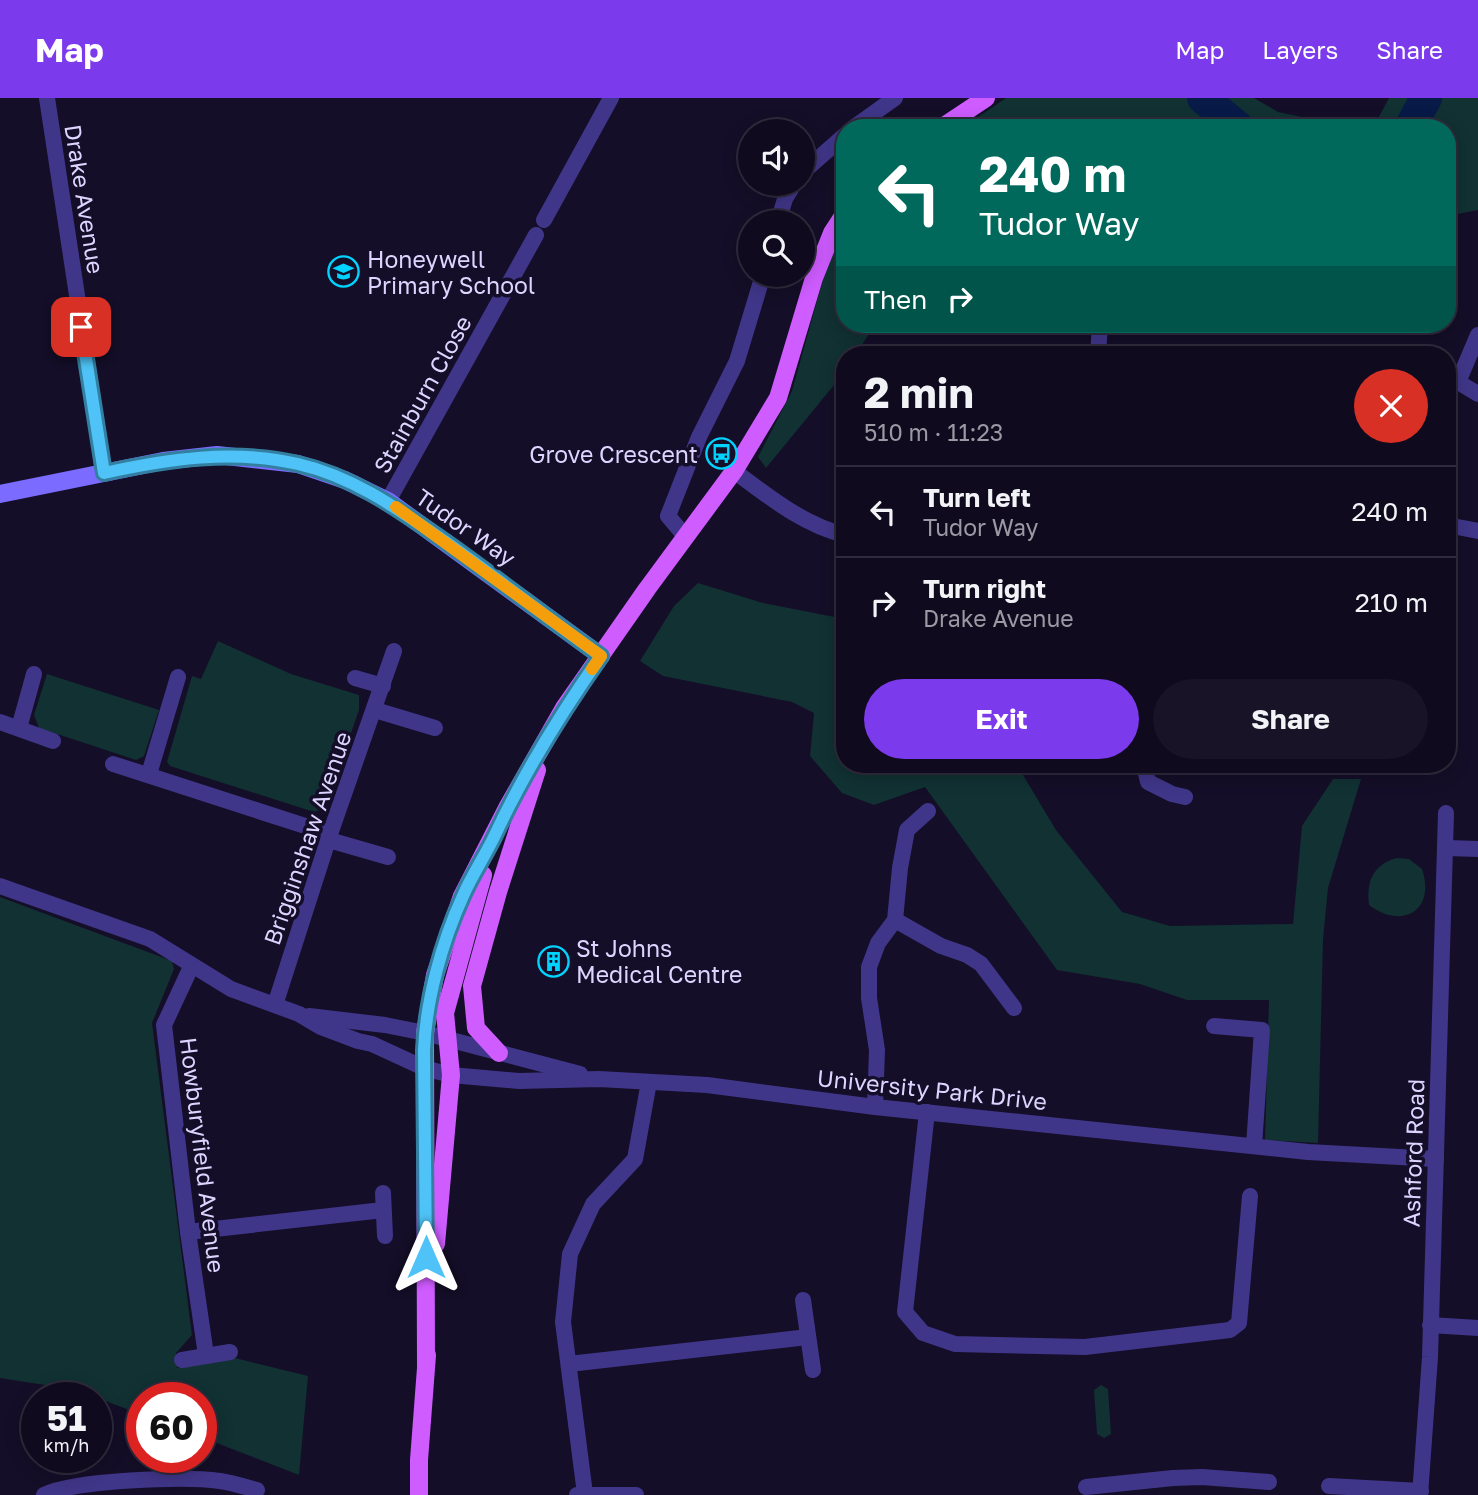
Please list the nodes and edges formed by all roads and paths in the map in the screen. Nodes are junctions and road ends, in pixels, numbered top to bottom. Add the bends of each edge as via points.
1 (47, 98) edge
2 (611, 98) edge
3 (895, 98) edge
4 (986, 98) edge
5 (866, 119) edge
6 (954, 119) edge
7 (836, 143) edge
8 (815, 161) edge
9 (836, 227) edge
10 (759, 287) edge
11 (1478, 335) edge
12 (1456, 375) edge
13 (1456, 383) edge
14 (1478, 394) edge
15 (734, 471) junction
16 (104, 473) junction
17 (0, 494) edge
18 (388, 501) junction
19 (1456, 527) edge
20 (1478, 531) edge
21 (836, 533) edge
22 (685, 536) junction
23 (394, 651) dead end
24 (601, 656) junction
25 (34, 674) dead end
26 (178, 677) dead end
27 (355, 678) dead end
28 (383, 686) junction
29 (374, 710) junction
30 (0, 722) edge
31 (19, 728) junction
32 (435, 728) dead end
33 (548, 733) junction
34 (52, 741) dead end
35 (113, 764) dead end
36 (1146, 773) edge
37 (149, 774) junction
38 (1185, 797) dead end
39 (928, 811) dead end
40 (1446, 813) dead end
41 (495, 836) junction
42 (330, 837) junction
43 (1447, 848) junction
44 (1478, 849) edge
45 (388, 857) dead end
46 (0, 886) edge
47 (895, 920) junction
48 (191, 967) junction
49 (275, 1005) junction
50 (1014, 1008) dead end
51 (299, 1014) junction
52 (1214, 1026) dead end
53 (425, 1033) junction
54 (447, 1040) junction
55 (499, 1054) junction
56 (424, 1068) junction
57 (451, 1075) junction
58 (599, 1079) junction
59 (649, 1082) junction
60 (875, 1107) junction
61 (927, 1112) junction
62 (1254, 1146) junction
63 (1436, 1159) junction
64 (383, 1193) dead end
65 (1249, 1196) dead end
66 (383, 1210) junction
67 (188, 1232) junction
68 (385, 1236) dead end
69 (803, 1300) dead end
70 (1430, 1325) junction
71 (1478, 1328) edge
72 (808, 1337) junction
73 (230, 1352) dead end
74 (206, 1355) junction
75 (183, 1360) dead end
76 (569, 1364) junction
77 (426, 1365) junction
78 (813, 1370) dead end
79 (1269, 1482) dead end
80 (1329, 1486) dead end
81 (1086, 1487) dead end
82 (165, 1488) edge
83 (1125, 1489) edge
84 (257, 1490) dead end
85 (1421, 1493) edge
86 (585, 1494) edge
87 (44, 1495) edge
88 (419, 1495) edge
89 (577, 1495) edge
90 (636, 1495) edge

1 - 16 street, Drake Avenue
2 - 18 street, Stainburn Close
3 - 5 street
4 - 6 main road
7 - 8 street
9 - 15 main road via 814,278 778,398
10 - 22 street via 737,361 699,437 668,516
11 - 12 street
13 - 14 street
15 - 21 street via 798,516
15 - 22 main road
16 - 17 street, Tudor Way
16 - 18 street, Tudor Way via 190,458 260,459 298,464
18 - 24 street, Tudor Way
19 - 20 street
22 - 24 main road
23 - 28 street, Brigginshaw Avenue
24 - 33 main road
25 - 31 street
26 - 37 street
27 - 28 street
28 - 29 street, Brigginshaw Avenue
29 - 32 street
29 - 42 street, Brigginshaw Avenue
30 - 31 street
31 - 34 street
33 - 41 main road
33 - 55 main road via 472,986 476,1028
35 - 37 street
36 - 38 street via 1148,782
37 - 42 street
39 - 47 street via 907,830
40 - 43 street, Ashford Road
41 - 53 main road via 462,896 435,975
41 - 54 main road via 445,1013
42 - 45 street
42 - 49 street, Brigginshaw Avenue
43 - 44 street
43 - 63 street, Ashford Road
46 - 48 street via 150,939
47 - 50 street via 981,964
47 - 60 street via 878,943 869,967 877,1050
48 - 49 street via 231,989
48 - 67 street, Howburyfield Avenue via 164,1025
49 - 51 street
51 - 53 street
51 - 56 street, University Park Drive
52 - 62 street via 1262,1030
53 - 54 street
53 - 56 main road
54 - 55 street
54 - 57 main road
55 - 58 street
56 - 57 street, University Park Drive
56 - 77 main road
57 - 58 street, University Park Drive via 519,1081
57 - 77 main road
58 - 59 street, University Park Drive
59 - 60 street, University Park Drive
59 - 76 street via 635,1159 593,1204 570,1254 563,1322
60 - 61 street, University Park Drive
61 - 62 street, University Park Drive
61 - 65 street via 905,1312 923,1333 955,1344 1085,1347 1230,1329 1240,1323
62 - 63 street, University Park Drive
63 - 70 street, Ashford Road
64 - 66 street
66 - 67 street
66 - 68 street
67 - 74 street, Howburyfield Avenue
69 - 72 street
70 - 71 street
70 - 85 street, Ashford Road
72 - 76 street
72 - 78 street
73 - 74 street
74 - 75 street
76 - 86 street
77 - 88 main road
79 - 83 street via 1202,1477
80 - 85 street
81 - 83 street
82 - 84 street via 220,1481
82 - 87 street via 72,1486
86 - 89 street
86 - 90 street

